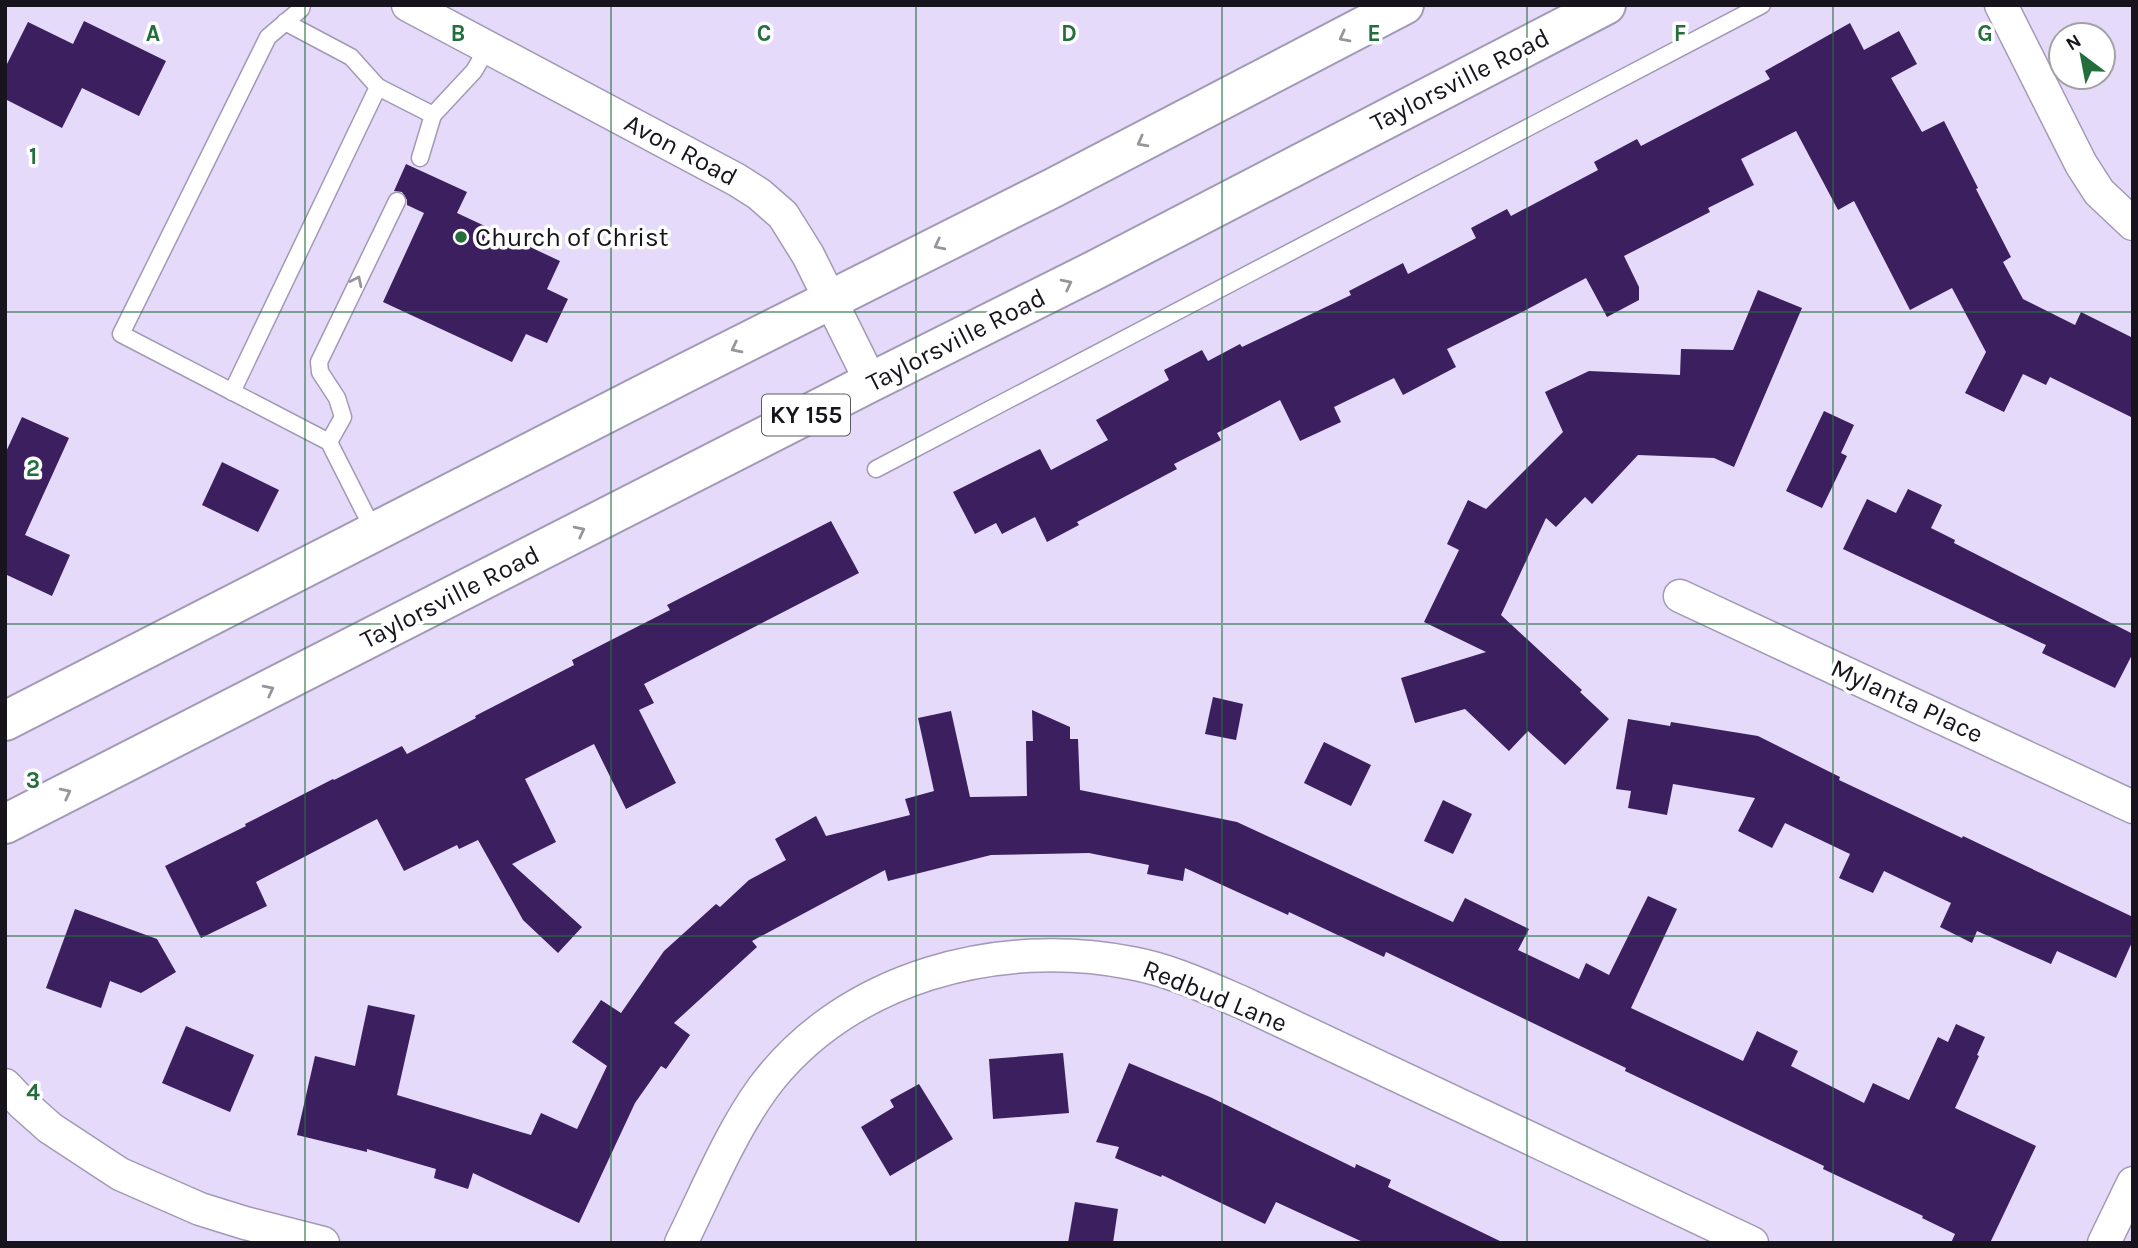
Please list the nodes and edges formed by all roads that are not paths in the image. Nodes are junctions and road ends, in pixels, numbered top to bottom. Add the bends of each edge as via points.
1 (303, 5) edge
2 (408, 5) edge
3 (1404, 5) edge
4 (1605, 5) edge
5 (1762, 5) edge
6 (2001, 5) edge
7 (285, 22) junction
8 (488, 47) junction
9 (378, 87) junction
10 (433, 115) junction
11 (420, 158) dead end
12 (397, 201) dead end
13 (2133, 224) edge
14 (830, 300) junction
15 (871, 382) junction
16 (232, 392) junction
17 (329, 442) junction
18 (876, 468) dead end
19 (375, 533) junction
20 (1680, 596) dead end
21 (5, 721) edge
22 (2133, 807) edge
23 (5, 824) edge
24 (5, 1085) edge
25 (2133, 1183) edge
26 (323, 1243) edge
27 (681, 1243) edge
28 (1752, 1243) edge
29 (2104, 1243) edge

1 - 7 lane
2 - 8 street, Avon Road
3 -> 14 main road
15 -> 4 main road, Taylorsville Road / KY 155
5 - 18 lane
6 - 13 street via 2081,164 2099,192
7 - 9 lane via 351,57
7 - 16 lane via 268,37 121,334
8 - 10 lane via 474,71
8 - 14 street, Avon Road via 759,194 783,215
9 - 10 lane
9 - 16 lane
10 - 11 lane
17 -> 12 lane via 343,418 319,362
14 - 15 street, Avon Road
14 -> 19 main road
23 -> 15 main road, Taylorsville Road / KY 155
16 - 17 lane
17 - 19 lane
19 - 21 main road
20 - 22 street, Mylanta Place
24 - 26 street via 50,1128 120,1174 200,1209
25 - 29 street
27 - 28 street, Redbud Lane via 763,1088 818,1031 856,1006 943,969 1042,954 1088,956 1179,975

